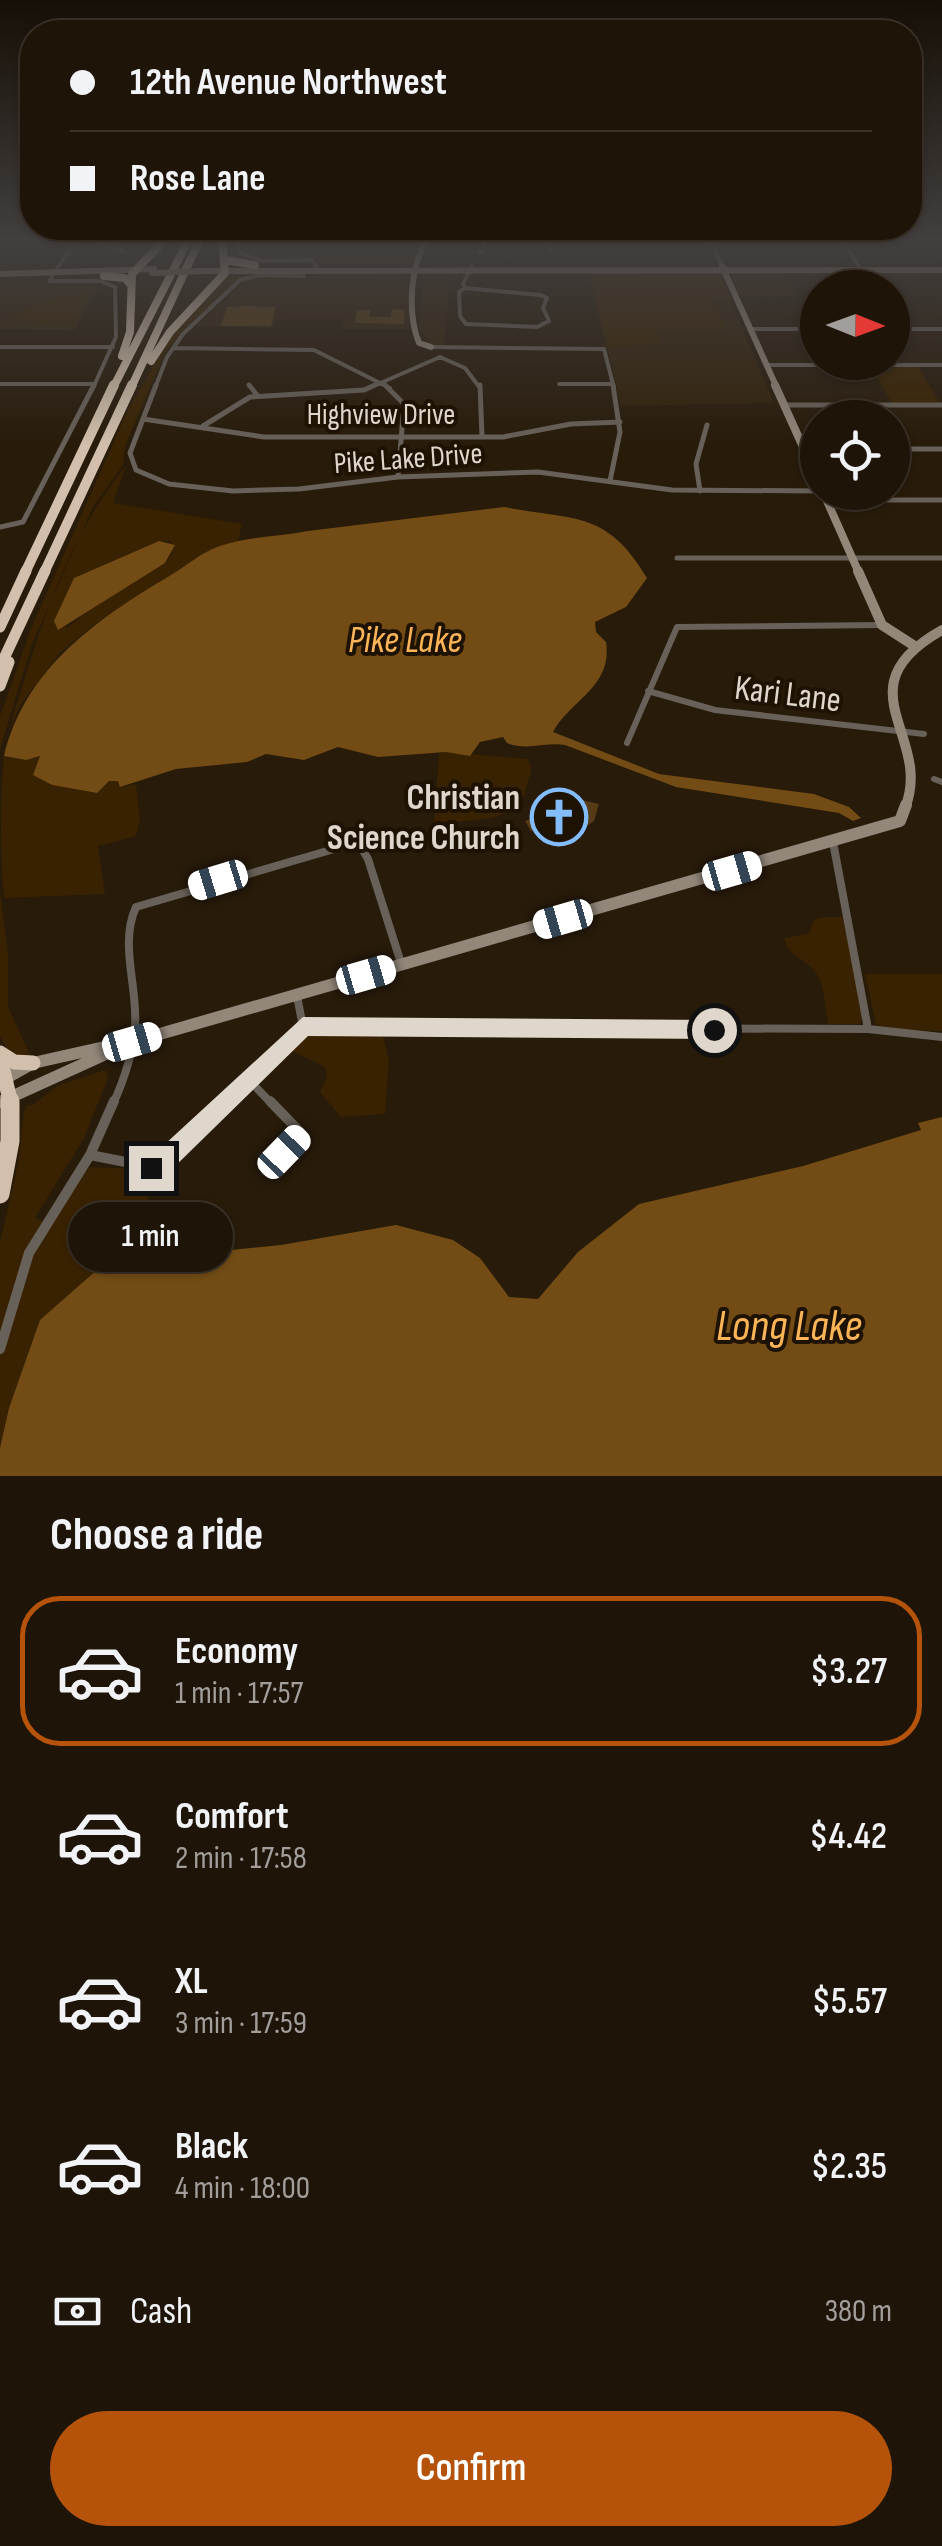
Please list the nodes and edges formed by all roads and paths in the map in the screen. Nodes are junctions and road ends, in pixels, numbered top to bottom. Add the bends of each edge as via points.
1 (117, 308) edge
2 (130, 308) edge
3 (154, 308) edge
4 (168, 308) edge
5 (190, 308) edge
6 (212, 308) edge
7 (413, 308) edge
8 (460, 308) edge
9 (543, 308) edge
10 (741, 308) edge
11 (750, 329) junction
12 (800, 329) edge
13 (910, 329) edge
14 (942, 329) edge
15 (0, 347) edge
16 (113, 347) junction
17 (431, 347) joint
18 (172, 348) junction
19 (766, 365) junction
20 (942, 365) edge
21 (382, 383) junction
22 (0, 384) edge
23 (94, 384) junction
24 (250, 384) dead end
25 (559, 384) dead end
26 (611, 384) junction
27 (114, 388) junction
28 (258, 396) junction
29 (125, 400) junction
30 (942, 404) edge
31 (784, 405) junction
32 (144, 419) junction
33 (620, 422) junction
34 (707, 425) dead end
35 (202, 427) junction
36 (402, 437) junction
37 (482, 437) junction
38 (800, 441) edge
39 (942, 449) edge
40 (910, 450) edge
41 (398, 477) junction
42 (610, 481) junction
43 (700, 491) junction
44 (800, 494) edge
45 (910, 499) edge
46 (942, 500) edge
47 (829, 510) edge
48 (0, 527) edge
49 (677, 558) dead end
50 (852, 558) junction
51 (942, 558) edge
52 (42, 575) junction
53 (882, 625) junction
54 (0, 627) edge
55 (942, 630) edge
56 (913, 646) junction
57 (0, 667) edge
58 (0, 686) edge
59 (648, 691) junction
60 (908, 697) dead end
61 (921, 728) joint
62 (627, 743) dead end
63 (929, 748) dead end
64 (934, 763) dead end
65 (938, 780) edge
66 (378, 840) dead end
67 (832, 842) junction
68 (363, 847) junction
69 (401, 965) junction
70 (296, 995) junction
71 (303, 1026) junction
72 (868, 1029) junction
73 (942, 1037) edge
74 (132, 1042) junction
75 (0, 1056) edge
76 (33, 1063) junction
77 (3, 1080) edge
78 (249, 1080) junction
79 (6, 1100) edge
80 (90, 1155) junction
81 (266, 1171) dead end
82 (0, 1194) edge
83 (0, 1349) edge

1 - 16 street
2 - 27 highway
3 - 27 highway
4 - 29 highway
5 - 29 highway
6 - 18 street
7 - 17 street via 412,330
8 - 9 street via 466,324 537,327 549,322
10 - 11 street
11 - 12 street
11 - 19 street
13 - 14 street
15 - 16 street
16 - 23 street
17 - 26 street via 602,348
18 - 21 street via 303,348
18 - 32 street, Pike Lake Drive
19 - 20 street
19 - 31 street
21 - 28 street via 348,393
21 - 36 street via 402,399
21 - 37 street via 440,358 465,368 480,383
22 - 23 street
23 - 48 street via 18,526
24 - 28 street
25 - 26 street
26 - 33 street
27 - 54 highway
28 - 35 street
29 - 52 highway
30 - 31 street
31 - 38 street
32 - 35 street, Highview Drive
32 - 41 street, Pike Lake Drive via 132,465 169,484 276,490
33 - 37 street, Highview Drive
33 - 42 street via 622,446
34 - 43 street via 696,464
35 - 36 street, Highview Drive via 250,436
36 - 37 street, Highview Drive
36 - 41 street
39 - 40 street
41 - 42 street, Pike Lake Drive via 538,472
42 - 43 street, Pike Lake Drive
43 - 44 street, Pike Lake Drive
45 - 46 street, Pike Lake Drive
47 - 50 street
49 - 50 street
50 - 51 street
50 - 53 street
52 - 57 highway
52 - 58 highway
53 - 56 street
53 - 59 street via 677,627
55 - 56 street
56 - 60 street via 903,667
59 - 61 street, Kari Lane via 715,710
59 - 62 street
61 - 63 street
64 - 65 street
65 - 67 street via 924,802 890,826
66 - 68 street
67 - 69 street
67 - 72 street
68 - 69 street
68 - 74 street via 346,842 136,907 128,924
69 - 70 street
70 - 71 street
70 - 74 street
71 - 72 street
71 - 78 street
72 - 73 street
74 - 76 street
74 - 79 street
74 - 80 street via 117,1100
75 - 76 highway
75 - 77 highway
76 - 77 street
77 - 79 highway
78 - 80 street via 156,1168
78 - 81 street via 302,1134
79 - 82 highway via 10,1145
80 - 83 street via 29,1253

